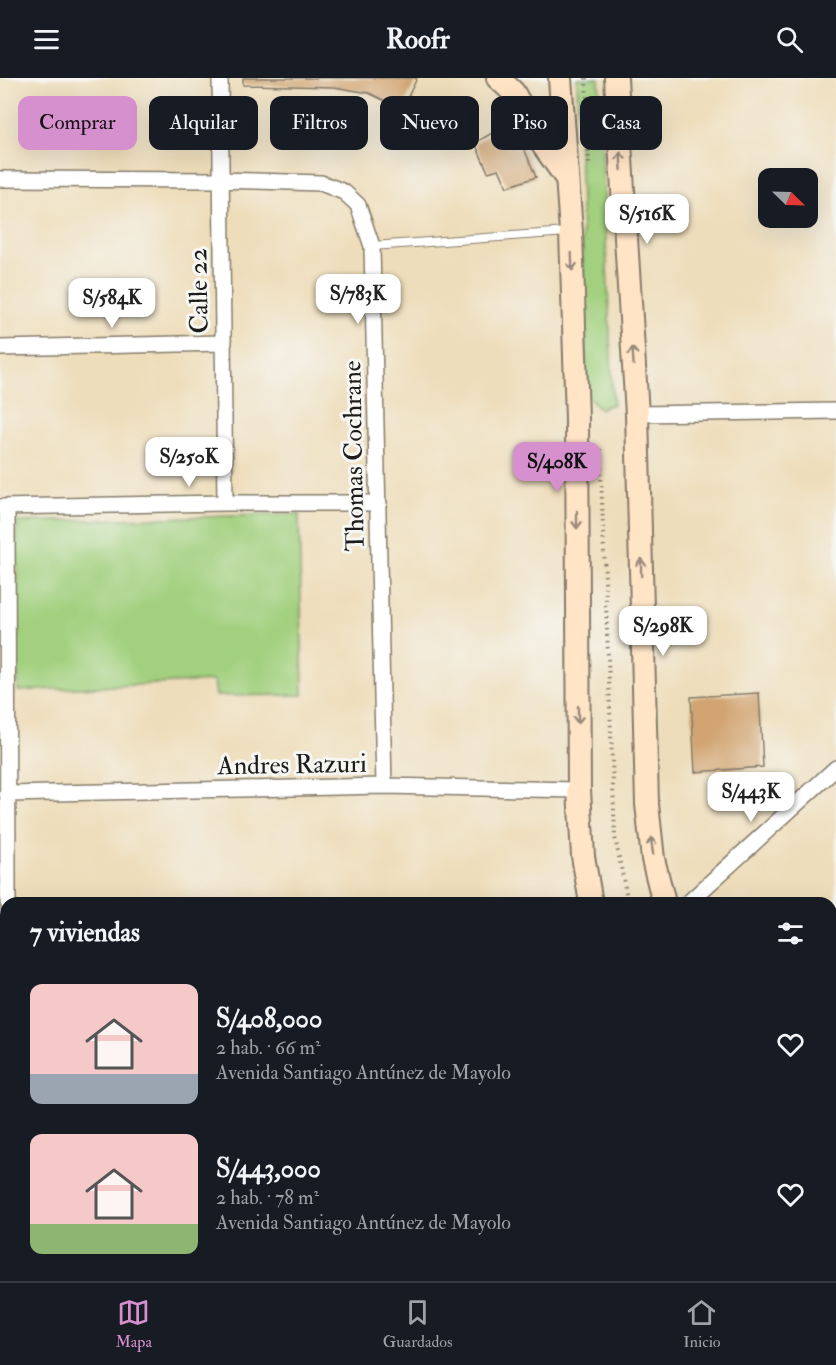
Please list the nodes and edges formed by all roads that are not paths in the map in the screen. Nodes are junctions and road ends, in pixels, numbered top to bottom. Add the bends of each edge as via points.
1 (220, 78) edge
2 (498, 78) edge
3 (560, 78) edge
4 (616, 78) edge
5 (633, 78) edge
6 (617, 96) edge
7 (628, 96) edge
8 (620, 150) edge
9 (0, 178) edge
10 (567, 179) junction
11 (220, 180) junction
12 (571, 232) junction
13 (372, 246) junction
14 (224, 343) junction
15 (0, 348) edge
16 (836, 411) edge
17 (637, 414) junction
18 (225, 503) junction
19 (379, 503) junction
20 (4, 507) edge
21 (836, 768) edge
22 (384, 786) junction
23 (579, 790) junction
24 (7, 794) junction
25 (8, 897) edge
26 (590, 897) edge
27 (662, 897) edge
28 (695, 897) edge

1 - 11 street, Calle 22
2 - 10 main road via 513,92
3 - 10 main road
4 - 6 main road
5 - 7 main road
17 -> 8 main road
9 - 11 street, Thomas Cochrane
10 - 12 main road
11 - 13 street, Thomas Cochrane via 321,183 344,192 358,205
11 - 14 street, Calle 22
12 - 13 lane
12 -> 23 main road via 577,419
13 - 19 street, Thomas Cochrane
14 - 15 street
14 - 18 street, Calle 22
16 - 17 street
27 -> 17 main road via 653,859 647,804
18 - 19 street
18 - 20 street
19 - 22 street, Thomas Cochrane
20 - 24 street
21 - 28 street
22 - 23 street, Andres Razuri
22 - 24 street, Andres Razuri
23 - 26 main road
24 - 25 street

